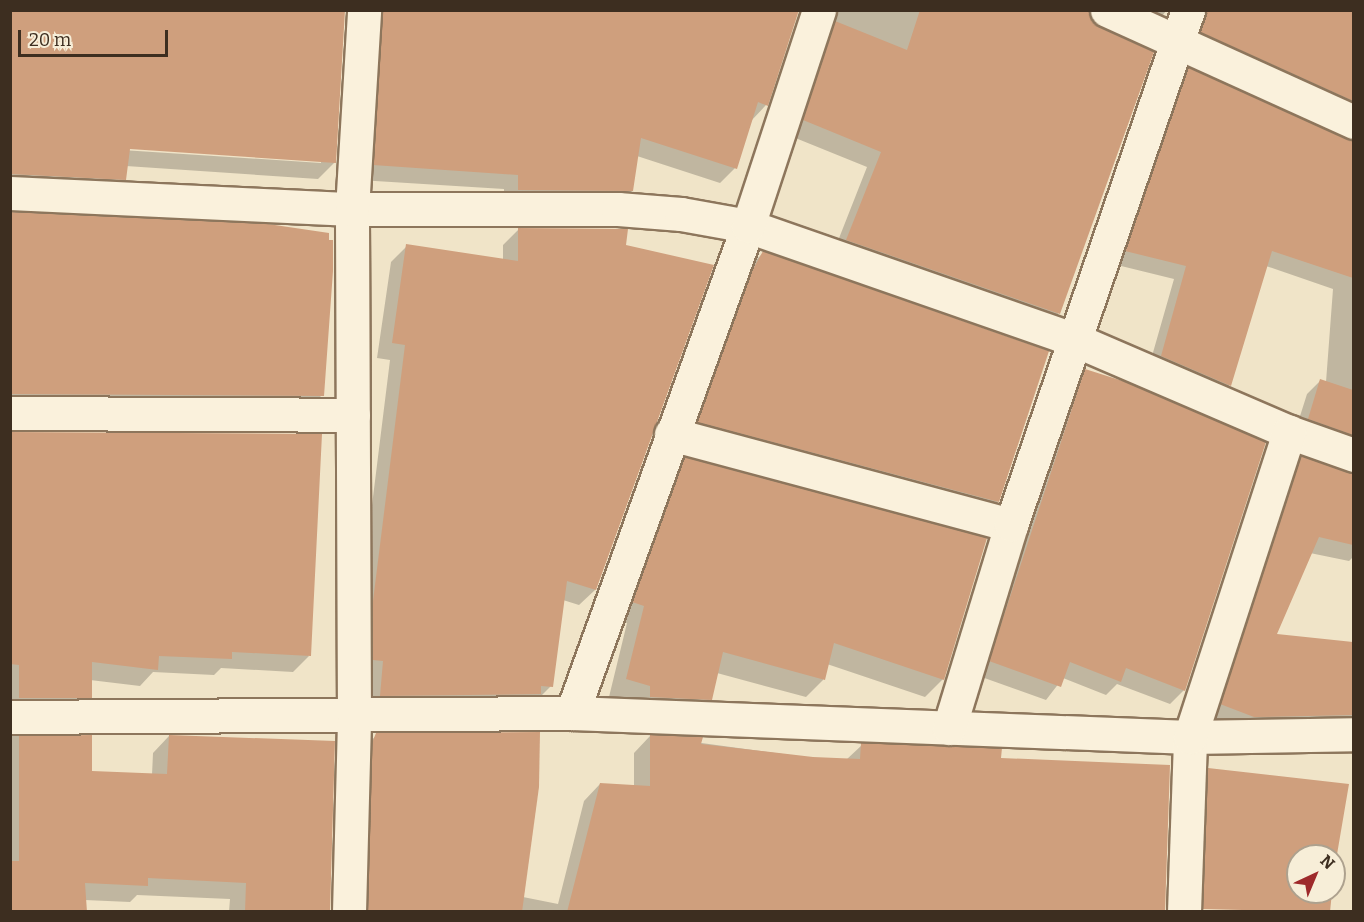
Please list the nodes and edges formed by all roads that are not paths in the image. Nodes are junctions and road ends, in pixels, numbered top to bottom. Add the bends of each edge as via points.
1 (364, 10) edge
2 (819, 10) edge
3 (1107, 10) edge
4 (1188, 10) edge
5 (1176, 41) junction
6 (1353, 122) edge
7 (10, 193) edge
8 (352, 210) junction
9 (748, 226) junction
10 (1074, 339) junction
11 (10, 413) edge
12 (353, 415) junction
13 (1289, 432) junction
14 (671, 434) junction
15 (1353, 455) edge
16 (1011, 525) junction
17 (572, 713) junction
18 (10, 717) edge
19 (354, 717) junction
20 (949, 728) junction
21 (1353, 734) edge
22 (1190, 738) junction
23 (350, 912) edge
24 (1184, 912) edge

1 - 8 street
2 - 9 street
3 - 5 street
4 - 5 street
5 - 6 street
5 - 10 street
7 - 8 street
8 - 9 street via 618,209 681,214
8 - 12 street
9 - 10 street
9 - 14 street
10 - 13 street
10 - 16 street
11 - 12 street
12 - 19 street
13 - 15 street
13 - 22 street
14 - 16 street
14 - 17 street
16 - 20 street
17 - 19 street
17 - 20 street
18 - 19 street
19 - 23 street
20 - 22 street
21 - 22 street
22 - 24 street

